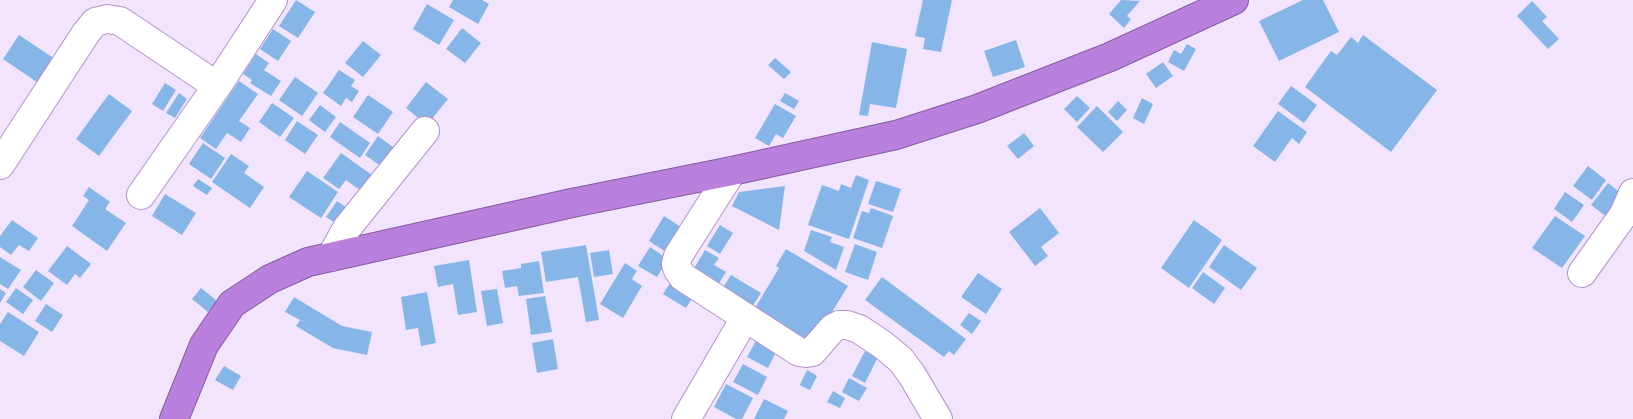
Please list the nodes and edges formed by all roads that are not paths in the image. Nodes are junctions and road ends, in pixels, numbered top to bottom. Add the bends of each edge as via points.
1 (273, 0) edge
2 (1234, 0) edge
3 (217, 86) junction
4 (425, 132) dead end
5 (0, 165) edge
6 (732, 171) junction
7 (1633, 193) edge
8 (141, 195) dead end
9 (331, 257) junction
10 (1582, 273) dead end
11 (746, 318) junction
12 (175, 417) edge
13 (686, 419) edge
14 (938, 419) edge

1 - 3 street
2 - 6 highway via 1110,57 977,109 896,135
3 - 5 street via 120,21 107,18 95,22
3 - 8 street
4 - 9 street via 347,228
6 - 9 highway
6 - 11 street via 676,264 683,277
7 - 10 street via 1624,214
9 - 12 highway via 308,262 270,279 232,304 204,345
11 - 13 street
11 - 14 street via 799,352 806,353 812,352 839,325 847,324 859,329 901,360

